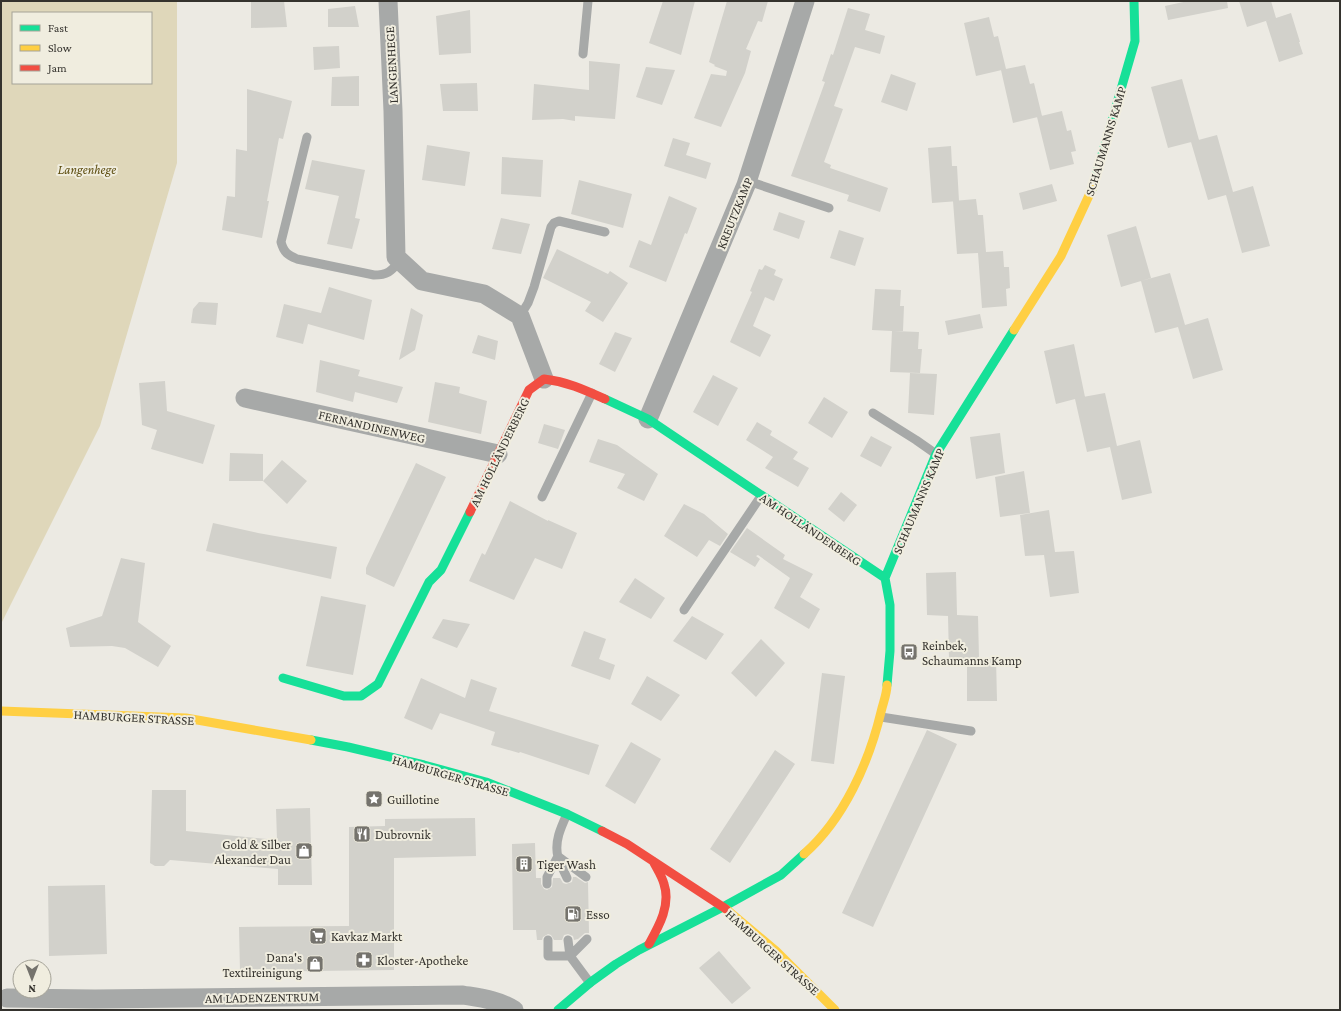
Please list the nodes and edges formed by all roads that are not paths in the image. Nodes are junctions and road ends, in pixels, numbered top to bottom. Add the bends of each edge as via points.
1 (388, 1) edge
2 (588, 1) edge
3 (805, 1) edge
4 (1134, 1) edge
5 (582, 54) dead end
6 (307, 137) dead end
7 (748, 181) junction
8 (829, 208) dead end
9 (605, 232) dead end
10 (400, 261) junction
11 (520, 316) junction
12 (544, 379) junction
13 (592, 393) junction
14 (245, 398) dead end
15 (873, 413) dead end
16 (648, 419) junction
17 (498, 454) junction
18 (936, 454) junction
19 (761, 496) junction
20 (542, 497) dead end
21 (885, 578) junction
22 (684, 610) dead end
23 (283, 678) dead end
24 (1, 711) edge
25 (881, 717) junction
26 (971, 731) dead end
27 (567, 814) junction
28 (558, 856) junction
29 (653, 862) junction
30 (586, 877) dead end
31 (567, 878) dead end
32 (547, 884) dead end
33 (723, 907) junction
34 (586, 939) dead end
35 (548, 940) dead end
36 (568, 940) dead end
37 (649, 944) junction
38 (570, 956) junction
39 (590, 983) junction
40 (7, 998) dead end
41 (514, 1010) edge
42 (558, 1010) edge
43 (835, 1010) edge

1 - 10 street, LANGENHEGE via 396,257
2 - 5 lane
3 - 7 street, KREUTZKAMP
4 - 18 street, SCHAUMANNS KAMP via 1135,41 1093,187 1061,256
6 - 10 lane via 282,242 283,250 297,259 374,275 383,275
7 - 8 lane
7 - 16 street, KREUTZKAMP
9 - 11 lane via 554,223 528,303
10 - 11 street via 422,281 484,294
11 - 12 street
12 - 13 street, AM HOLLÄNDERBERG via 577,386
12 - 17 street, AM HOLLÄNDERBERG via 529,390
13 - 16 street, AM HOLLÄNDERBERG
13 - 20 lane
14 - 17 street, FERNANDINENWEG
15 - 18 lane
16 - 19 street, AM HOLLÄNDERBERG
17 - 23 street, AM HOLLÄNDERBERG via 441,570 429,582 378,684 361,696 344,696
18 - 21 street, SCHAUMANNS KAMP
19 - 21 street, AM HOLLÄNDERBERG
19 - 22 lane
21 - 25 street via 890,605 890,651 887,689
24 - 27 street, HAMBURGER STRASSE via 186,718 348,747 486,782
25 - 26 lane
25 - 33 street via 858,780 834,821 809,850 781,874
27 - 28 lane via 559,831
27 - 29 street, HAMBURGER STRASSE via 627,844
28 - 30 lane
28 - 31 lane
28 - 32 lane via 547,877
29 - 33 street, HAMBURGER STRASSE
29 - 37 street via 665,888 666,903
33 - 37 street
33 - 43 street, HAMBURGER STRASSE via 776,952
34 - 38 lane
35 - 38 lane via 548,956
36 - 38 lane
37 - 39 street
38 - 39 lane
39 - 42 street
40 - 41 street, AM LADENZENTRUM via 95,1000 464,995 506,1004

